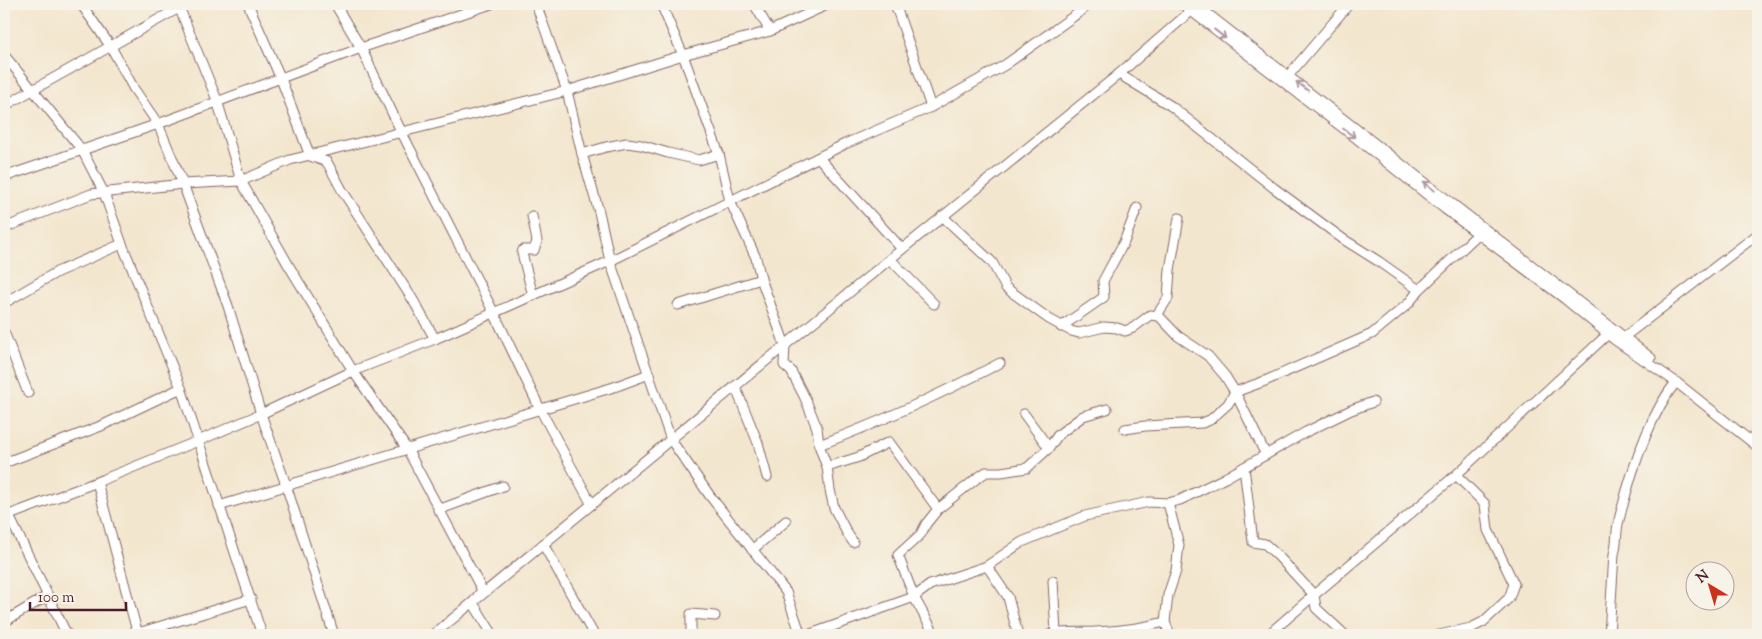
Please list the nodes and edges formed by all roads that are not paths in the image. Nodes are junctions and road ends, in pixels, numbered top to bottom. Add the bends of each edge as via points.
1 (81, 4) edge
2 (248, 4) edge
3 (335, 4) edge
4 (491, 4) edge
5 (536, 4) edge
6 (660, 4) edge
7 (754, 4) edge
8 (829, 4) edge
9 (895, 4) edge
10 (1090, 4) edge
11 (1182, 4) edge
12 (1349, 4) edge
13 (182, 6) edge
14 (1193, 7) edge
15 (770, 31) junction
16 (111, 47) junction
17 (361, 48) junction
18 (4, 55) edge
19 (683, 55) junction
20 (1119, 74) junction
21 (1288, 76) junction
22 (281, 79) junction
23 (33, 90) junction
24 (567, 91) junction
25 (217, 100) junction
26 (4, 106) edge
27 (931, 107) junction
28 (158, 124) junction
29 (402, 133) junction
30 (82, 150) junction
31 (582, 154) junction
32 (719, 154) junction
33 (310, 156) junction
34 (818, 158) junction
35 (4, 177) edge
36 (242, 182) junction
37 (183, 184) junction
38 (104, 193) junction
39 (730, 201) junction
40 (1137, 208) dead end
41 (532, 216) dead end
42 (942, 216) junction
43 (1179, 218) dead end
44 (4, 228) edge
45 (1478, 234) junction
46 (1758, 234) edge
47 (122, 244) junction
48 (902, 249) junction
49 (890, 258) junction
50 (610, 260) junction
51 (761, 279) junction
52 (1419, 290) junction
53 (533, 296) junction
54 (1567, 296) junction
55 (4, 303) edge
56 (934, 304) dead end
57 (678, 305) dead end
58 (494, 313) junction
59 (1157, 315) junction
60 (1061, 326) junction
61 (4, 332) edge
62 (1608, 334) junction
63 (1624, 337) junction
64 (435, 339) junction
65 (785, 345) junction
66 (1000, 364) dead end
67 (353, 371) junction
68 (649, 374) junction
69 (1676, 382) junction
70 (735, 386) junction
71 (181, 388) junction
72 (1235, 392) junction
73 (28, 393) dead end
74 (1373, 402) dead end
75 (540, 409) junction
76 (1107, 409) dead end
77 (261, 414) junction
78 (1024, 414) dead end
79 (1125, 430) dead end
80 (671, 440) junction
81 (198, 441) junction
82 (1758, 442) edge
83 (819, 445) junction
84 (1758, 446) edge
85 (1049, 448) junction
86 (407, 449) junction
87 (1266, 455) junction
88 (4, 463) edge
89 (826, 467) junction
90 (1244, 467) junction
91 (1456, 475) junction
92 (767, 477) dead end
93 (97, 482) junction
94 (286, 485) junction
95 (503, 486) dead end
96 (1168, 503) junction
97 (591, 504) junction
98 (219, 506) junction
99 (938, 509) junction
100 (438, 510) junction
101 (6, 517) edge
102 (786, 521) dead end
103 (853, 542) dead end
104 (543, 544) junction
105 (752, 550) junction
106 (987, 566) junction
107 (1052, 580) dead end
108 (1314, 595) junction
109 (46, 596) junction
110 (914, 597) junction
111 (251, 600) junction
112 (473, 603) junction
113 (715, 616) dead end
114 (4, 622) edge
115 (1165, 622) junction
116 (1124, 632) edge
117 (138, 634) edge
118 (1052, 634) edge
119 (67, 635) edge
120 (262, 635) edge
121 (334, 635) edge
122 (432, 635) edge
123 (493, 635) edge
124 (594, 635) edge
125 (691, 635) edge
126 (801, 635) edge
127 (808, 635) edge
128 (935, 635) edge
129 (1018, 635) edge
130 (1170, 635) edge
131 (1268, 635) edge
132 (1345, 635) edge
133 (1440, 635) edge
134 (1609, 635) edge

1 - 16 street
2 - 22 street
3 - 17 street
4 - 17 street
5 - 24 street
6 - 19 street
7 - 15 street
8 - 15 street
9 - 27 street
10 - 27 street via 1005,65
11 - 14 street
12 - 21 street
13 - 16 street
13 - 25 street
14 - 20 street
14 - 21 street
14 -> 45 street
15 - 19 street
16 - 23 street
16 - 28 street
17 - 22 street
17 - 29 street
18 - 23 street
19 - 24 street
19 - 32 street
20 - 42 street
20 - 52 street via 1171,106 1274,188
54 -> 21 street
22 - 25 street
22 - 33 street
23 - 26 street
23 - 30 street
24 - 29 street
24 - 31 street
25 - 28 street
25 - 36 street
27 - 34 street
28 - 30 street
28 - 37 street
29 - 33 street
29 - 58 street
30 - 35 street
30 - 38 street
31 - 32 street via 627,144 698,160
31 - 50 street
32 - 39 street
33 - 36 street via 290,160
33 - 64 street via 327,162
34 - 39 street
34 - 48 street
36 - 37 street
36 - 67 street
37 - 38 street
37 - 77 street via 228,306
38 - 44 street via 91,194
38 - 47 street
39 - 50 street
39 - 51 street via 756,258
40 - 60 street via 1124,242 1103,281 1104,298
41 - 53 street via 537,241 534,250 523,250 522,258
42 - 48 street
42 - 60 street via 992,262 1006,288
43 - 59 street via 1168,298
45 - 52 street
45 - 54 street
46 - 63 street
47 - 55 street via 57,272
47 - 71 street
48 - 49 street
49 - 56 street
49 - 65 street
50 - 53 street
50 - 68 street
51 - 57 street
51 - 65 street
52 - 72 street via 1408,304 1372,334
53 - 58 street
54 - 62 street
54 - 63 street
58 - 64 street
58 - 75 street
59 - 60 street via 1150,315 1125,331 1104,327 1079,333
59 - 72 street via 1178,336 1208,356
61 - 73 street
62 - 69 street
62 - 91 street
63 - 82 street
64 - 67 street
65 - 70 street
65 - 83 street via 784,365 791,371 805,398 817,428
66 - 83 street via 928,399
67 - 77 street
67 - 86 street
68 - 75 street
68 - 80 street
69 - 84 street
69 - 134 street via 1665,395 1646,437 1618,526
70 - 80 street
70 - 92 street via 758,443
71 - 81 street
71 - 88 street via 101,426
72 - 79 street via 1228,404 1202,423
72 - 87 street
74 - 87 street via 1306,432
75 - 86 street
75 - 97 street
76 - 85 street via 1083,416 1058,436
77 - 81 street
77 - 94 street
78 - 85 street
80 - 97 street
80 - 105 street
81 - 93 street
81 - 98 street
83 - 89 street
85 - 99 street via 1027,468 986,472
86 - 94 street
86 - 100 street
87 - 90 street
89 - 99 street via 860,457 889,442
89 - 103 street via 834,508
90 - 96 street
90 - 108 street via 1253,542 1266,544
91 - 108 street
91 - 133 street via 1485,504 1488,530 1514,584 1509,598 1483,622
93 - 101 street
93 - 117 street
94 - 98 street
94 - 121 street
95 - 100 street
96 - 106 street via 1149,502 1085,516 1022,542
96 - 115 street via 1179,545
97 - 104 street
98 - 111 street
99 - 110 street via 921,534 898,555
100 - 112 street via 482,590
101 - 109 street
102 - 105 street
104 - 112 street
104 - 124 street
105 - 126 street via 786,592
106 - 110 street via 930,585
106 - 129 street via 1008,597
107 - 118 street
108 - 131 street
108 - 132 street via 1316,608
109 - 114 street
109 - 119 street
110 - 127 street
110 - 128 street
111 - 117 street
111 - 120 street
112 - 122 street
112 - 123 street
113 - 125 street via 691,614
115 - 116 street
115 - 130 street
116 - 118 street

